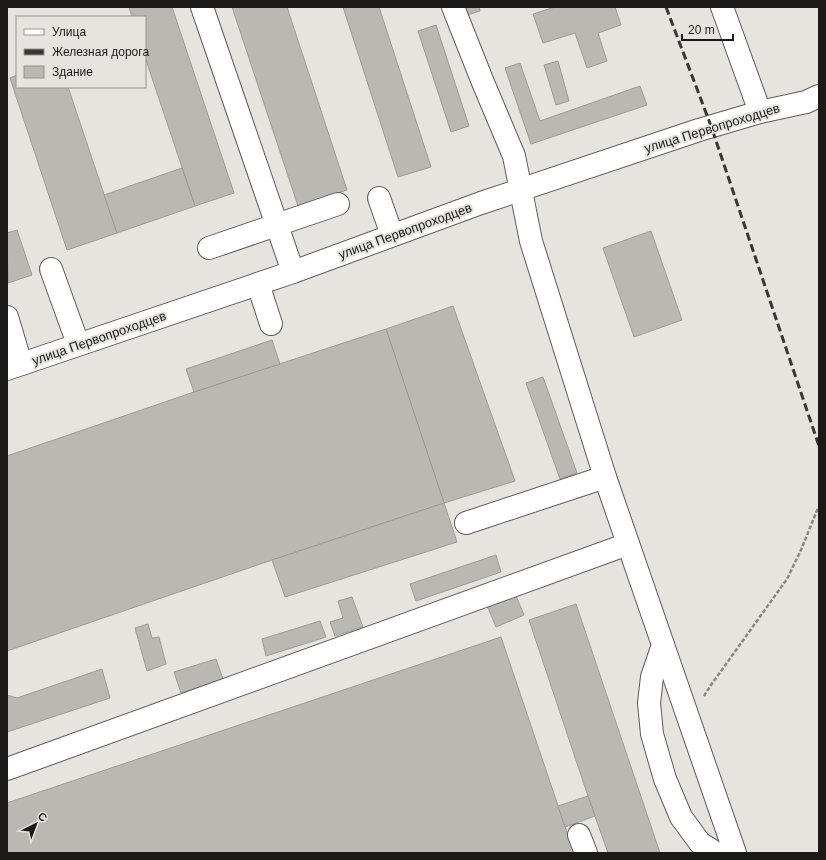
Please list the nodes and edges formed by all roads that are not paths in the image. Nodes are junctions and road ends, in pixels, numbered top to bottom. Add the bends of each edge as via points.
1 (202, 7) edge
2 (453, 7) edge
3 (722, 7) edge
4 (814, 100) edge
5 (760, 112) junction
6 (520, 190) junction
7 (379, 198) dead end
8 (338, 204) dead end
9 (278, 225) junction
10 (392, 235) junction
11 (209, 248) dead end
12 (51, 269) dead end
13 (293, 272) junction
14 (258, 284) junction
15 (7, 317) edge
16 (271, 324) dead end
17 (78, 344) junction
18 (14, 367) edge
19 (605, 477) junction
20 (466, 524) dead end
21 (628, 544) junction
22 (663, 645) junction
23 (7, 769) edge
24 (725, 852) edge

1 - 9 street
2 - 6 street via 514,156
3 - 5 street
4 - 5 street, улица Первопроходцев
5 - 6 street, улица Первопроходцев
6 - 10 street, улица Первопроходцев
6 - 19 street via 531,241
7 - 10 street
8 - 9 street
9 - 11 street
9 - 13 street
10 - 13 street, улица Первопроходцев
12 - 17 street
13 - 14 street, улица Первопроходцев
14 - 16 street
14 - 17 street, улица Первопроходцев
15 - 18 street
17 - 18 street, улица Первопроходцев
19 - 20 street
19 - 21 street
21 - 22 street
21 - 23 street
22 - 24 street
22 - 24 street via 652,678 649,703 652,734 665,779 681,817 700,843

